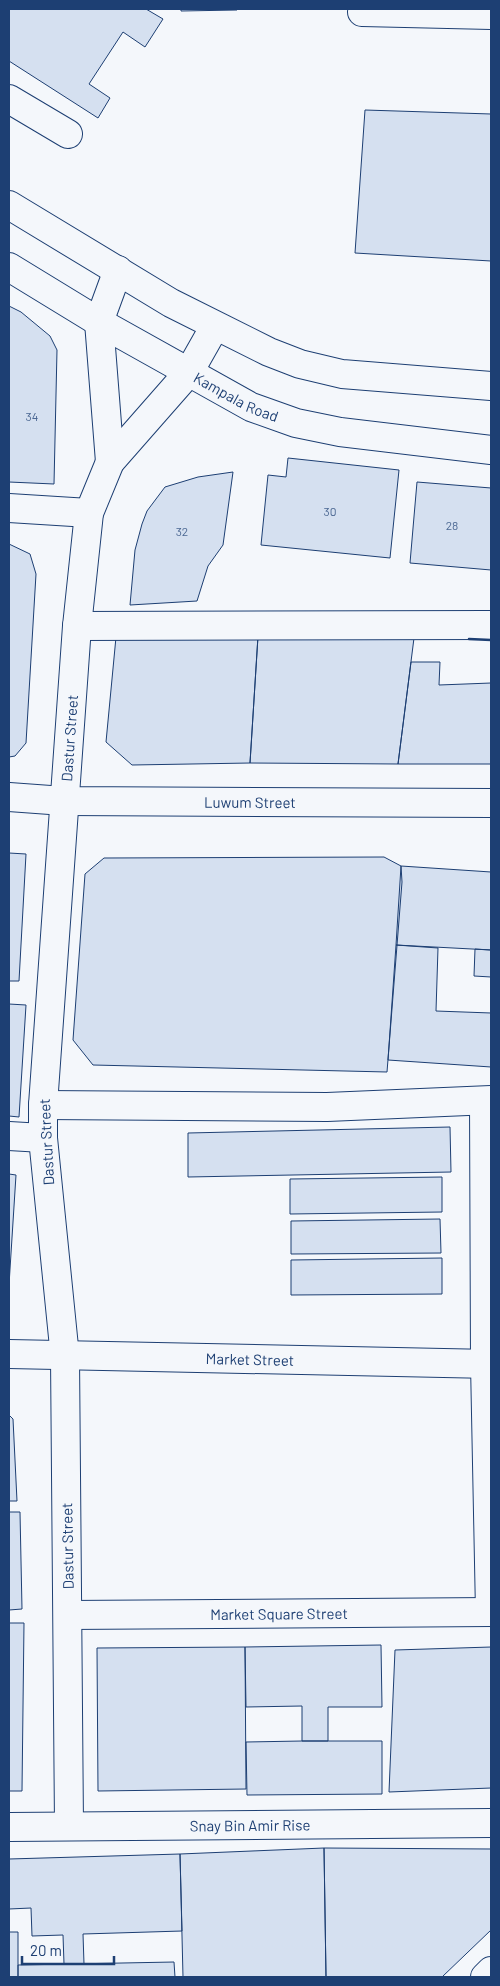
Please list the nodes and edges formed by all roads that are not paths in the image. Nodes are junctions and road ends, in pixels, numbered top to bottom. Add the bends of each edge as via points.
1 (362, 12) dead end
2 (491, 15) edge
3 (9, 99) edge
4 (68, 134) dead end
5 (9, 205) edge
6 (9, 267) edge
7 (118, 270) junction
8 (99, 322) junction
9 (215, 326) junction
10 (189, 372) junction
11 (491, 386) edge
12 (491, 450) edge
13 (110, 462) junction
14 (9, 508) edge
15 (89, 513) junction
16 (76, 626) junction
17 (491, 626) edge
18 (9, 797) edge
19 (64, 801) junction
20 (491, 803) edge
21 (488, 1100) edge
22 (43, 1105) junction
23 (9, 1136) edge
24 (43, 1138) junction
25 (9, 1354) edge
26 (65, 1357) junction
27 (488, 1364) edge
28 (491, 1612) edge
29 (68, 1615) junction
30 (491, 1823) edge
31 (69, 1826) junction
32 (9, 1827) edge
33 (491, 1971) edge
34 (485, 1977) edge

1 - 2 street
3 - 4 street
5 - 7 street
6 - 8 street, Kampala Road
7 - 8 street, Dastur Street
7 - 9 street
8 - 10 street, Kampala Road
8 - 13 street, Dastur Street
9 - 10 street, Dastur Street
9 - 11 street via 300,364 342,374
10 - 12 street, Kampala Road via 251,407 296,423 396,440
10 - 13 street, Dastur Street
13 - 15 street, Dastur Street
14 - 15 street
15 - 16 street, Dastur Street
16 - 17 street
16 - 19 street, Dastur Street
18 - 19 street, Luwum Street
19 - 20 street, Luwum Street
19 - 22 street, Dastur Street
21 - 22 street via 327,1107
21 - 27 street
22 - 24 street, Dastur Street
23 - 24 street
24 - 26 street, Dastur Street
25 - 26 street, Market Street
26 - 27 street, Market Street
26 - 29 street, Dastur Street
27 - 28 street
28 - 29 street, Market Square Street
29 - 31 street, Dastur Street
30 - 31 street, Snay Bin Amir Rise
31 - 32 street, Snay Bin Amir Rise
33 - 34 street

